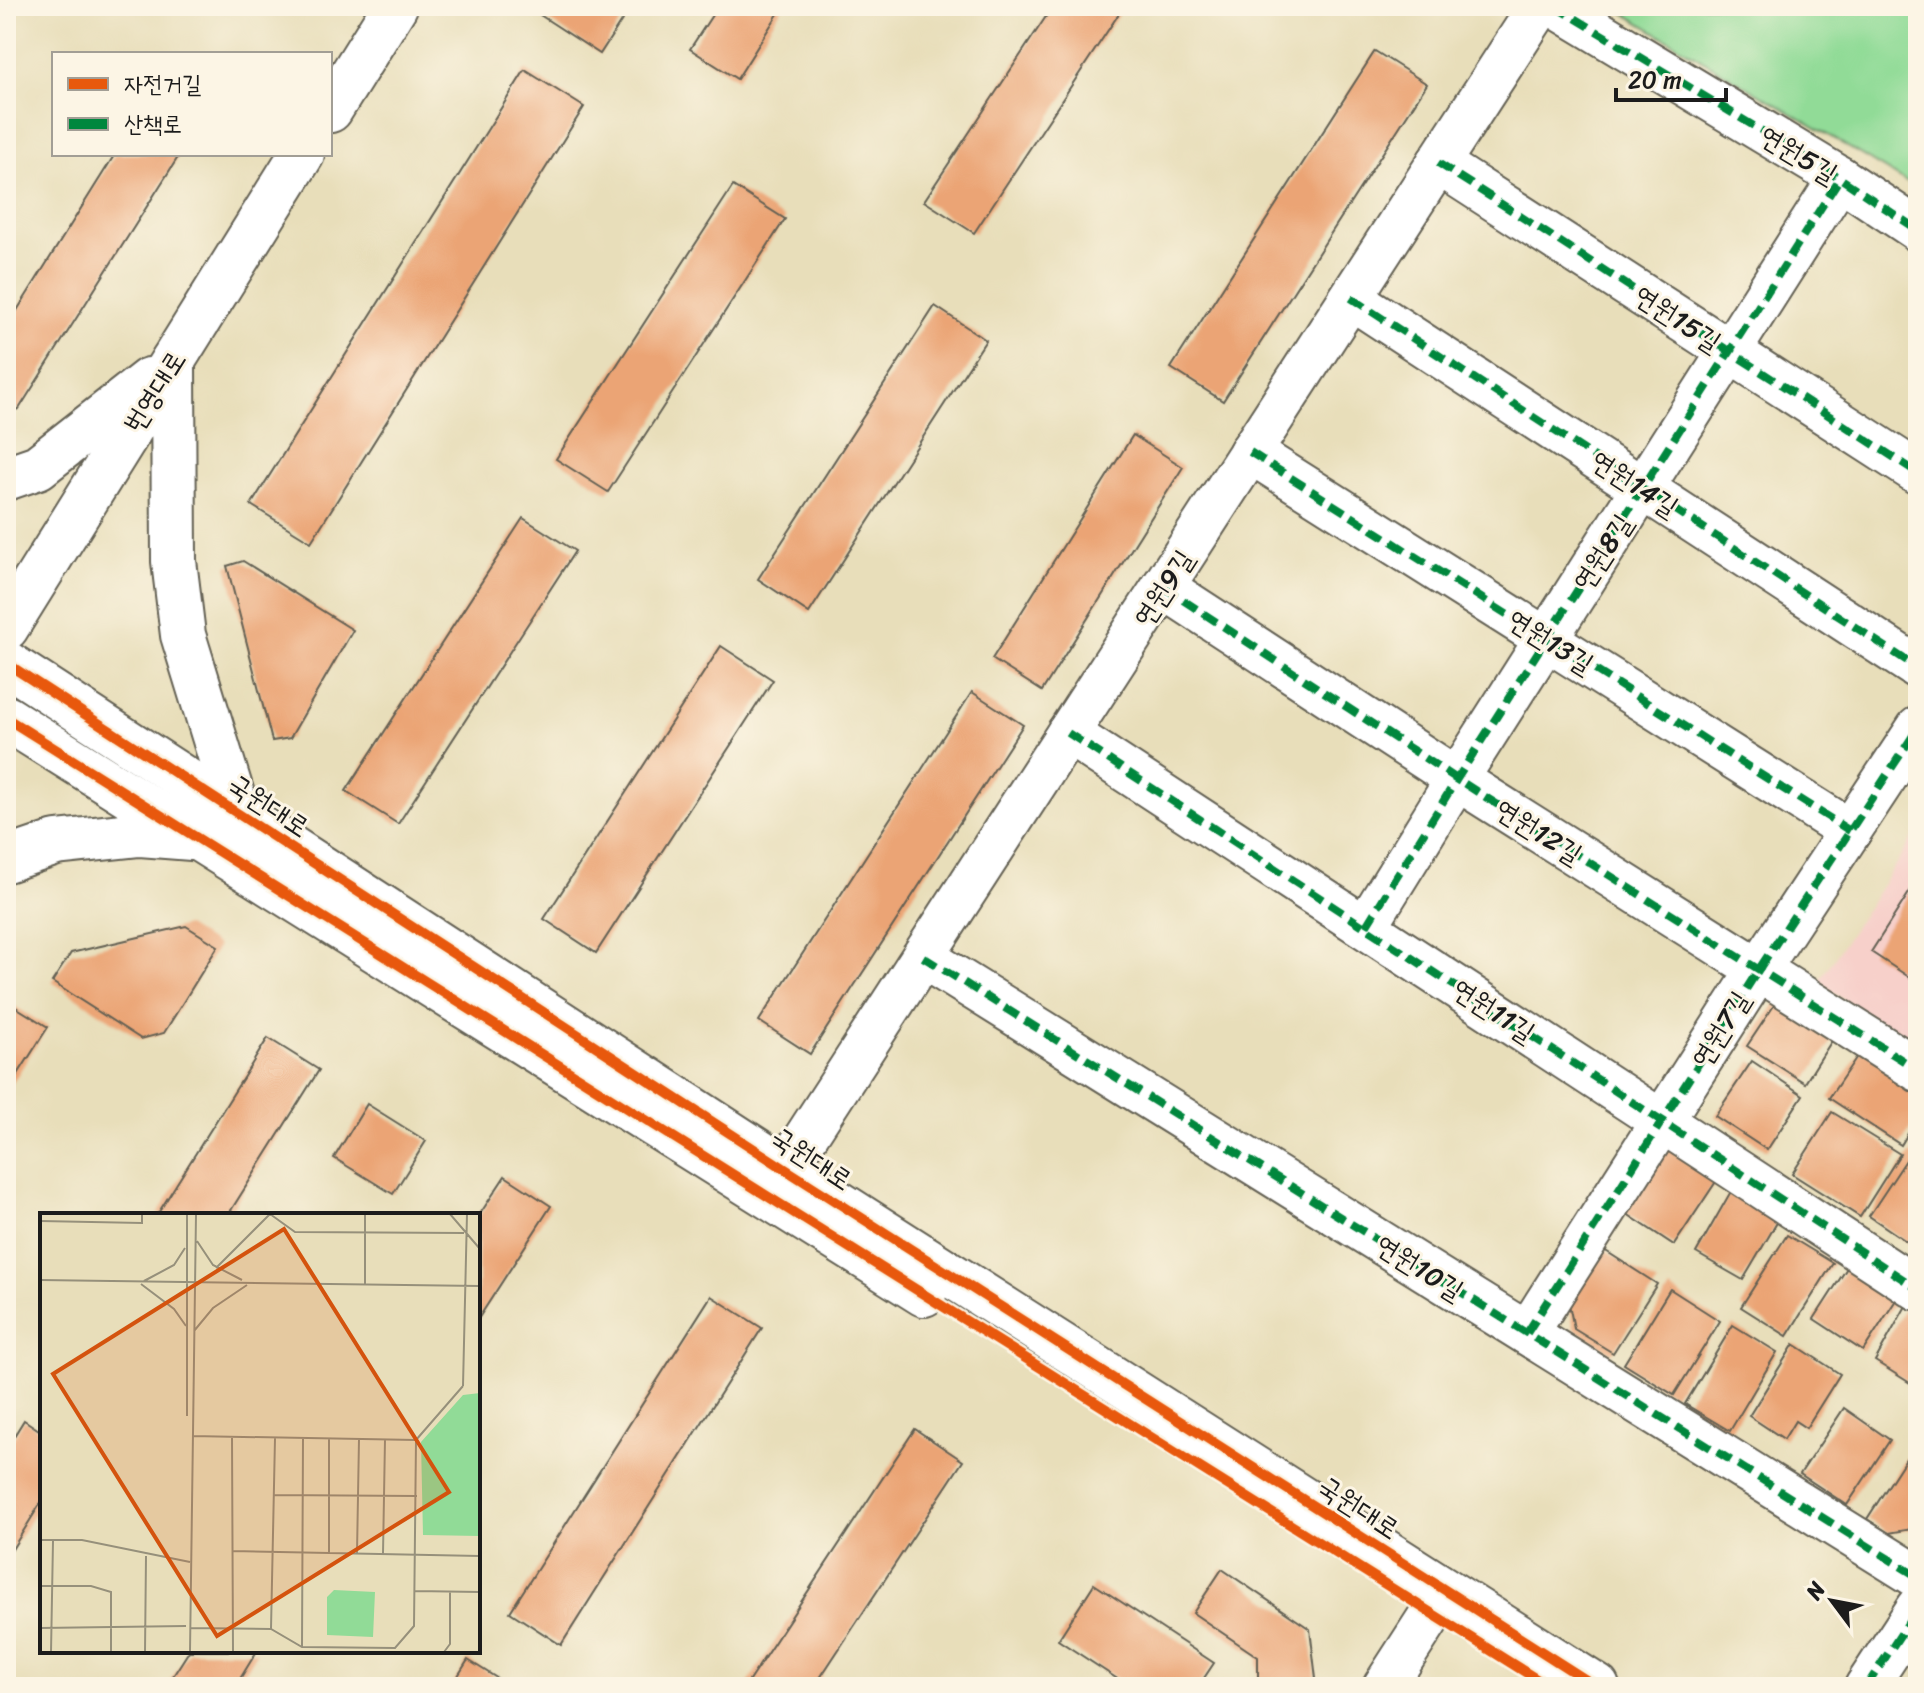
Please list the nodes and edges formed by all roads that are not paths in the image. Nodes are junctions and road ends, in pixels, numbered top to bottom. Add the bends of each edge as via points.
1 (395, 6) edge
2 (1540, 6) edge
3 (1555, 6) edge
4 (332, 107) edge
5 (301, 156) edge
6 (1438, 163) junction
7 (1840, 178) junction
8 (1918, 230) edge
9 (1351, 298) junction
10 (1730, 351) junction
11 (173, 361) junction
12 (1250, 452) junction
13 (1918, 473) edge
14 (6, 478) edge
15 (1643, 488) junction
16 (1163, 587) junction
17 (6, 628) edge
18 (1547, 639) junction
19 (6, 663) edge
20 (1918, 668) edge
21 (6, 718) edge
22 (1918, 728) edge
23 (1068, 733) junction
24 (1457, 779) junction
25 (238, 814) junction
26 (1850, 831) junction
27 (198, 839) junction
28 (6, 860) edge
29 (1366, 926) junction
30 (923, 957) junction
31 (1759, 969) junction
32 (1918, 1070) edge
33 (1662, 1121) junction
34 (785, 1169) junction
35 (1918, 1289) edge
36 (1527, 1333) junction
37 (1918, 1577) edge
38 (1439, 1602) junction
39 (1918, 1608) edge
40 (1384, 1687) edge
41 (1549, 1687) edge
42 (1597, 1687) edge
43 (1866, 1687) edge

1 - 4 street
2 - 6 street, 연원9길
3 - 7 street, 연원5길
5 - 11 street, 번영대로
6 - 9 street, 연원9길
6 - 10 street, 연원15길
7 - 8 street, 연원5길
7 - 10 street, 연원8길
9 - 12 street, 연원9길
9 - 15 street, 연원14길
10 - 13 street, 연원15길
10 - 15 street, 연원8길
11 - 14 street via 38,467
11 - 17 street, 번영대로
11 - 25 street via 174,561 183,635
12 - 16 street, 연원9길
12 - 18 street, 연원13길
15 - 18 street, 연원8길
15 - 20 street, 연원14길
16 - 23 street, 연원9길
16 - 24 street, 연원12길
18 - 24 street, 연원8길
18 - 26 street, 연원13길
19 - 25 street, 국원대로
21 - 27 street, 국원대로
22 - 26 street, 연원7길
23 - 29 street, 연원11길
23 - 30 street, 연원9길
24 - 29 street, 연원8길
24 - 31 street, 연원12길
25 - 34 street, 국원대로
26 - 31 street, 연원7길
27 - 28 street via 140,834 56,843
27 - 38 street, 국원대로
29 - 33 street, 연원11길
30 - 34 street, 연원9길
30 - 36 street, 연원10길
31 - 32 street, 연원12길
31 - 33 street, 연원7길
33 - 35 street, 연원11길
33 - 36 street, 연원7길
34 - 38 street, 국원대로
36 - 37 street, 연원10길
38 - 40 street
38 - 41 street, 국원대로
38 - 42 street, 국원대로
39 - 43 street

